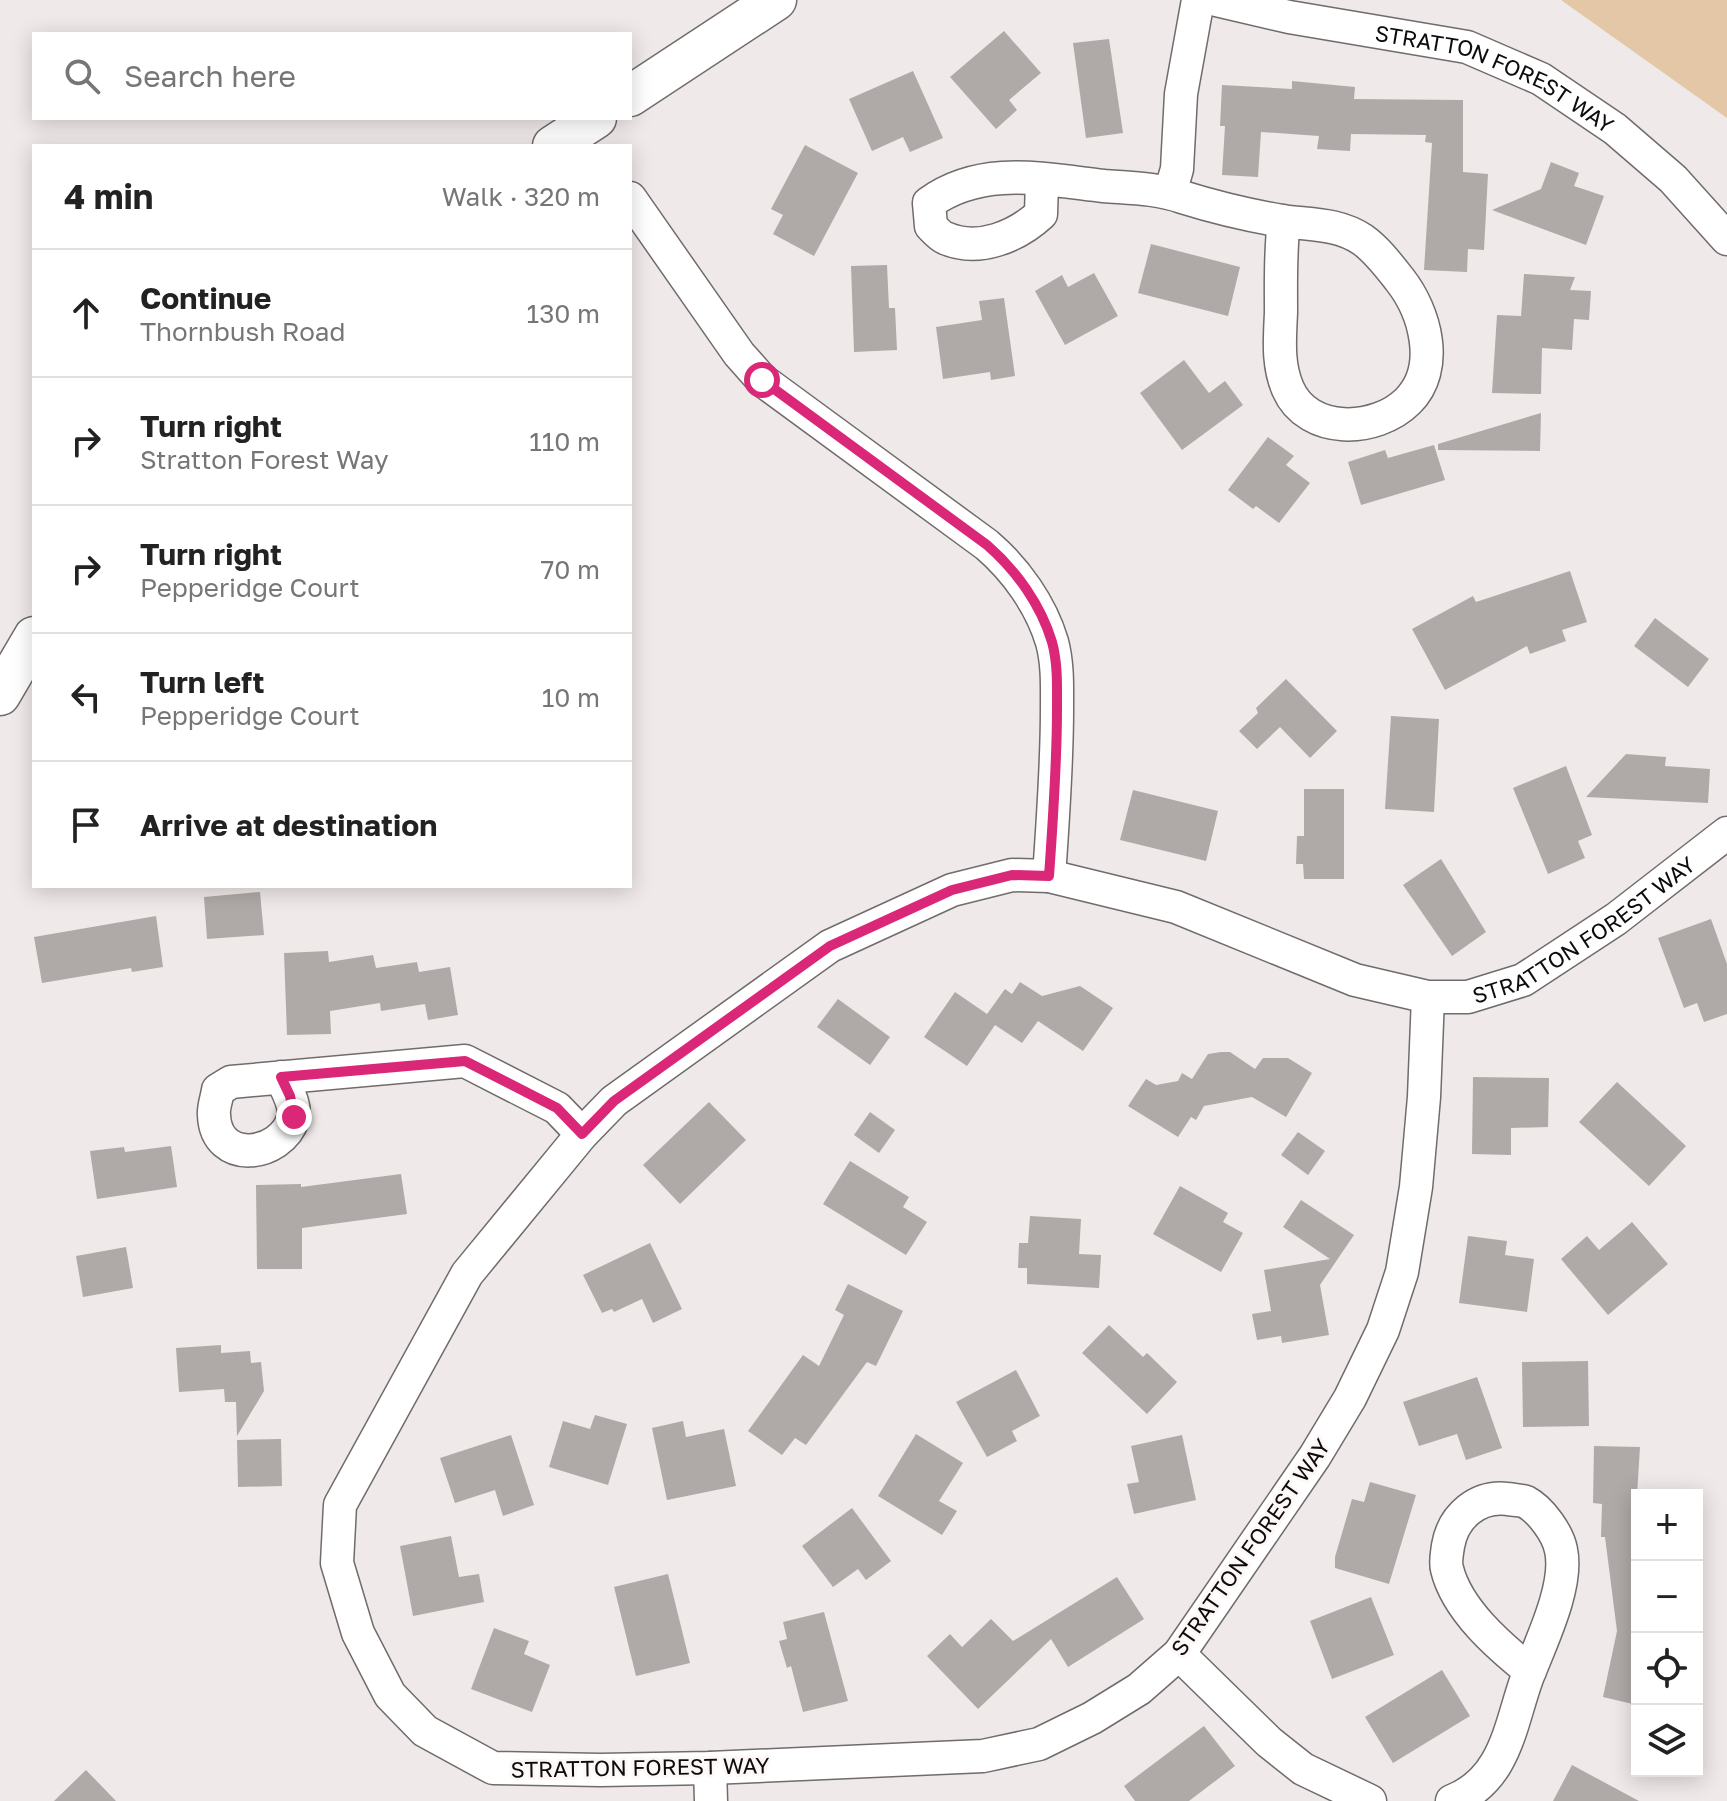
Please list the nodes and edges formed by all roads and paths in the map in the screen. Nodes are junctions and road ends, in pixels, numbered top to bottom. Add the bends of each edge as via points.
1 (776, 0) edge
2 (1198, 0) edge
3 (1216, 0) edge
4 (632, 95) edge
5 (1042, 180) dead end
6 (1170, 193) junction
7 (632, 201) edge
8 (1284, 221) junction
9 (1727, 239) edge
10 (32, 640) edge
11 (0, 695) edge
12 (1727, 833) edge
13 (1049, 876) junction
14 (1428, 997) junction
15 (281, 1077) dead end
16 (582, 1134) junction
17 (1179, 1654) junction
18 (1530, 1671) junction
19 (710, 1768) junction
20 (711, 1801) edge
21 (1370, 1801) edge
22 (1452, 1801) edge

1 - 4 main road
2 - 6 street
3 - 9 street, STRATTON FOREST WAY via 1467,47 1541,79 1615,129 1673,179
5 - 6 street
6 - 8 street
7 - 13 street via 762,380 979,539 1026,589 1051,639 1056,670 1057,766
8 - 8 street via 1344,229 1366,242 1413,296 1425,330 1427,361 1407,403 1379,419 1347,426 1327,423 1289,391 1279,354
10 - 11 main road
12 - 14 street, STRATTON FOREST WAY via 1616,919 1523,980 1468,997
13 - 14 street, STRATTON FOREST WAY via 1176,907 1355,980
13 - 16 street, STRATTON FOREST WAY via 1012,875 952,890 830,946 614,1101
14 - 17 street, STRATTON FOREST WAY via 1416,1187 1402,1272 1383,1330 1315,1456
15 - 16 street via 465,1061 557,1108
16 - 19 street, STRATTON FOREST WAY via 467,1274 340,1505 337,1563 358,1633 390,1695 425,1731 493,1768
17 - 19 street, STRATTON FOREST WAY via 1139,1689 1039,1744 983,1756
17 - 21 street via 1303,1769
18 - 18 street via 1551,1619 1561,1578 1561,1550 1546,1520 1525,1502 1475,1503 1457,1519 1445,1566 1493,1641
18 - 22 street via 1503,1756 1485,1779
19 - 20 street

